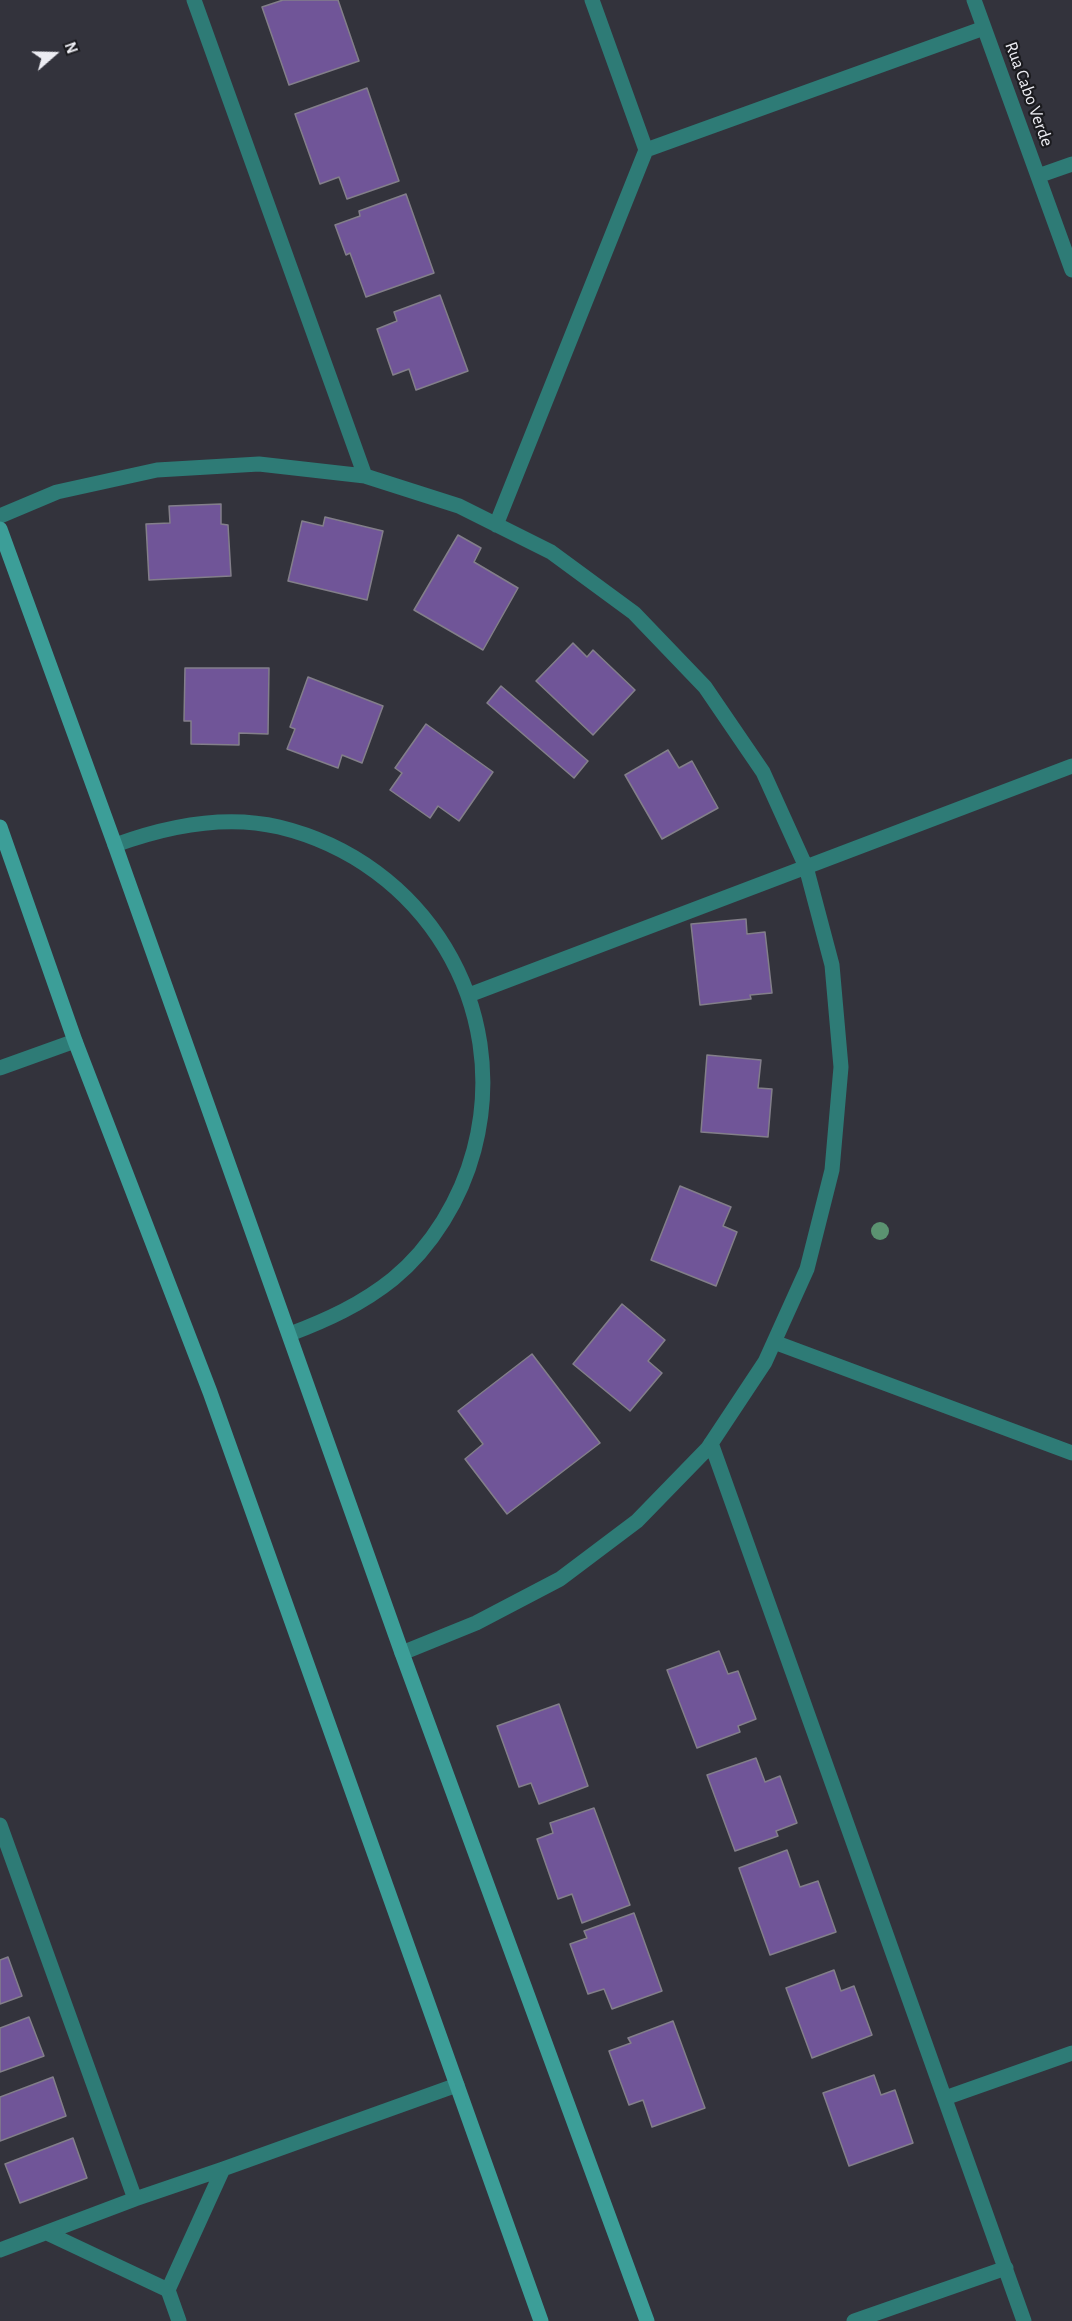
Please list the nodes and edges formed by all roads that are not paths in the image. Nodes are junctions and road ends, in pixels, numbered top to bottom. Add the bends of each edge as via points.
1 (194, 0) edge
2 (592, 0) edge
3 (974, 0) edge
4 (984, 28) junction
5 (646, 150) junction
6 (1072, 164) edge
7 (1038, 176) junction
8 (1072, 270) edge
9 (364, 476) junction
10 (0, 516) edge
11 (496, 525) junction
12 (0, 529) edge
13 (1072, 766) edge
14 (0, 827) edge
15 (115, 845) junction
16 (806, 867) junction
17 (469, 995) junction
18 (75, 1041) junction
19 (0, 1068) edge
20 (290, 1334) junction
21 (774, 1342) junction
22 (711, 1443) junction
23 (1072, 1454) edge
24 (402, 1653) junction
25 (0, 1825) edge
26 (1072, 2053) edge
27 (458, 2085) junction
28 (945, 2098) junction
29 (223, 2169) junction
30 (135, 2199) junction
31 (47, 2233) junction
32 (0, 2250) edge
33 (1006, 2268) junction
34 (528, 2286) junction
35 (168, 2290) junction
36 (179, 2321) edge
37 (535, 2321) edge
38 (541, 2321) edge
39 (647, 2321) edge
40 (854, 2321) edge
41 (1024, 2321) edge

1 - 9 street
2 - 5 street
3 - 4 street, Rua Cabo Verde
4 - 5 street
4 - 7 street, Rua Cabo Verde
5 - 11 street
6 - 7 street
7 - 8 street, Rua Cabo Verde
9 - 10 street via 259,465 157,470 57,492
9 - 11 street via 459,506
11 - 16 street via 551,552 634,613 705,687 763,772
12 - 15 street
13 - 16 street
14 - 18 street
15 - 17 street via 146,833 190,824 234,822 278,826 320,839 359,859 395,886 426,918 451,954
15 - 20 street
16 - 17 street
16 - 21 street via 832,965 841,1067 832,1170 807,1269
17 - 20 street via 480,1038 484,1082 480,1126 469,1169 450,1210 426,1246 395,1278 362,1302
18 - 19 street
18 - 27 street via 210,1392
20 - 24 street
21 - 22 street
21 - 23 street
22 - 24 street via 637,1521 560,1579 476,1623
22 - 28 street
24 - 39 street
25 - 30 street
26 - 28 street
27 - 29 street
27 - 34 street
28 - 33 street
29 - 30 street
29 - 35 street
30 - 31 street
31 - 32 street
31 - 35 street
33 - 40 street
33 - 41 street
34 - 37 street
34 - 38 street
35 - 36 street

